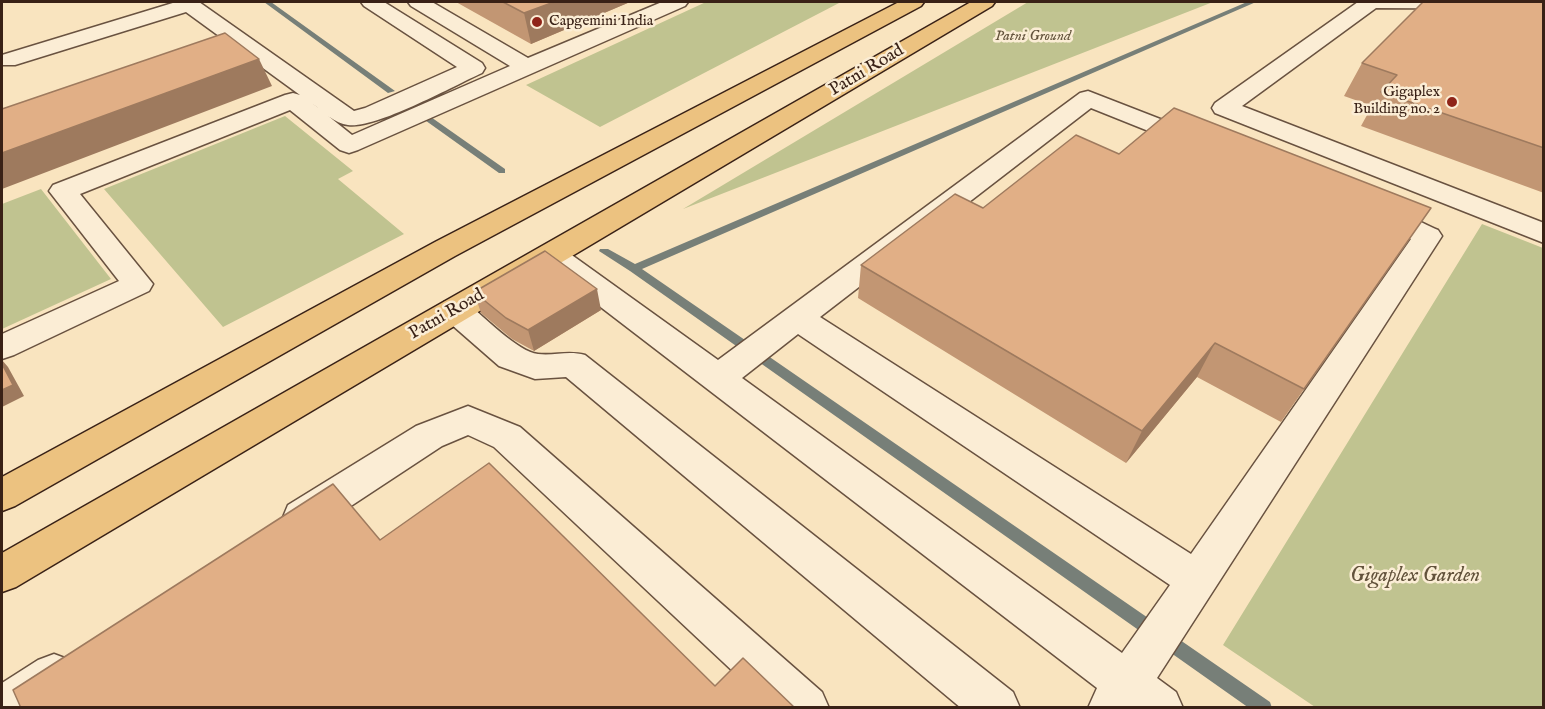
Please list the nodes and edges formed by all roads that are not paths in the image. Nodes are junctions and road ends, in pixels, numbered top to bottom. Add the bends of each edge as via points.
1 (371, 2) edge
2 (418, 2) edge
3 (678, 2) edge
4 (914, 2) edge
5 (985, 2) edge
6 (188, 3) edge
7 (1544, 3) edge
8 (240, 40) junction
9 (217, 48) edge
10 (7, 60) dead end
11 (527, 68) junction
12 (484, 79) junction
13 (1220, 151) edge
14 (1352, 205) edge
15 (1544, 234) edge
16 (552, 255) junction
17 (454, 310) junction
18 (786, 326) junction
19 (2, 346) edge
20 (730, 369) junction
21 (2, 495) edge
22 (271, 537) edge
23 (2, 574) edge
24 (1186, 596) junction
25 (83, 657) edge
26 (1136, 689) edge
27 (10, 708) edge
28 (806, 708) edge
29 (997, 708) edge

1 - 12 lane
2 - 11 lane
3 - 11 lane
4 - 21 main road, Patni Road via 445,249
5 - 16 main road, Patni Road
6 - 8 lane
6 - 10 lane
7 - 15 lane via 1371,2 1224,108
8 - 9 lane
8 - 12 lane via 348,118
11 - 12 lane
12 - 19 lane via 349,146 293,100 63,191 138,284
13 - 18 lane via 1088,98
14 - 24 lane via 1428,236
16 - 17 main road, Patni Road
16 - 20 lane
17 - 23 main road, Patni Road
17 - 29 lane via 511,357 535,367 573,364
18 - 20 lane
18 - 24 lane
20 - 26 lane
22 - 28 lane via 429,436 468,420 507,437
24 - 26 lane
25 - 27 lane via 14,701

